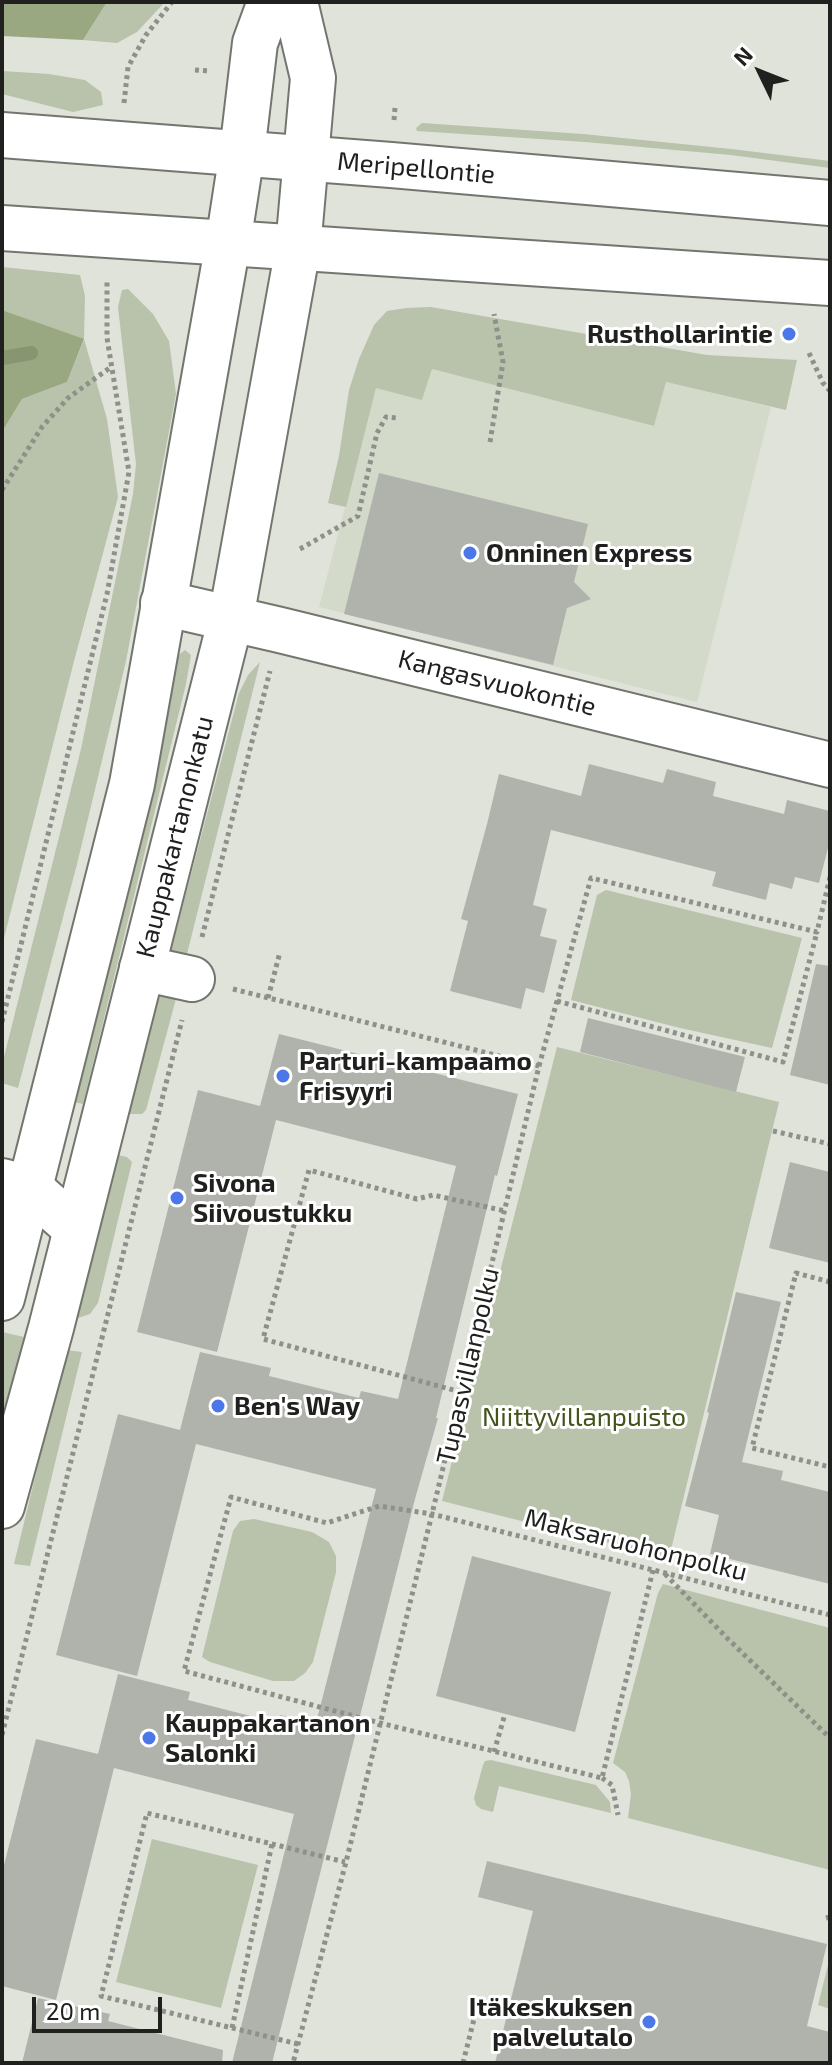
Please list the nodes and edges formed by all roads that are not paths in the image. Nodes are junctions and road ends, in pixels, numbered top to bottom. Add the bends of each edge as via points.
1 (270, 2) edge
2 (295, 2) edge
3 (2, 135) edge
4 (242, 153) junction
5 (305, 159) junction
6 (830, 203) edge
7 (2, 228) edge
8 (228, 243) junction
9 (298, 248) junction
10 (830, 283) edge
11 (163, 603) junction
12 (231, 618) junction
13 (830, 765) edge
14 (142, 968) junction
15 (192, 979) road end
16 (16, 1184) edge
17 (75, 1228) junction
18 (8, 1245) edge
19 (2, 1298) edge
20 (2, 1506) edge

1 - 4 main road via 255,43
2 - 5 main road via 313,78
3 - 4 main road, Meripellontie
4 - 5 main road, Meripellontie
4 - 8 main road
5 - 6 main road, Meripellontie
5 - 9 main road, Kauppakartanonkatu
7 - 8 main road
8 - 9 main road
8 - 11 main road
9 - 10 main road
9 - 12 main road, Kauppakartanonkatu
11 - 12 main road, Kangasvuokontie
11 - 16 main road via 132,784
12 - 13 main road, Kangasvuokontie
12 - 14 main road, Kauppakartanonkatu
14 - 15 main road
14 - 17 main road, Kauppakartanonkatu
16 - 17 main road
16 - 18 main road
17 - 18 main road
17 - 20 main road, Kauppakartanonkatu
18 - 19 main road

